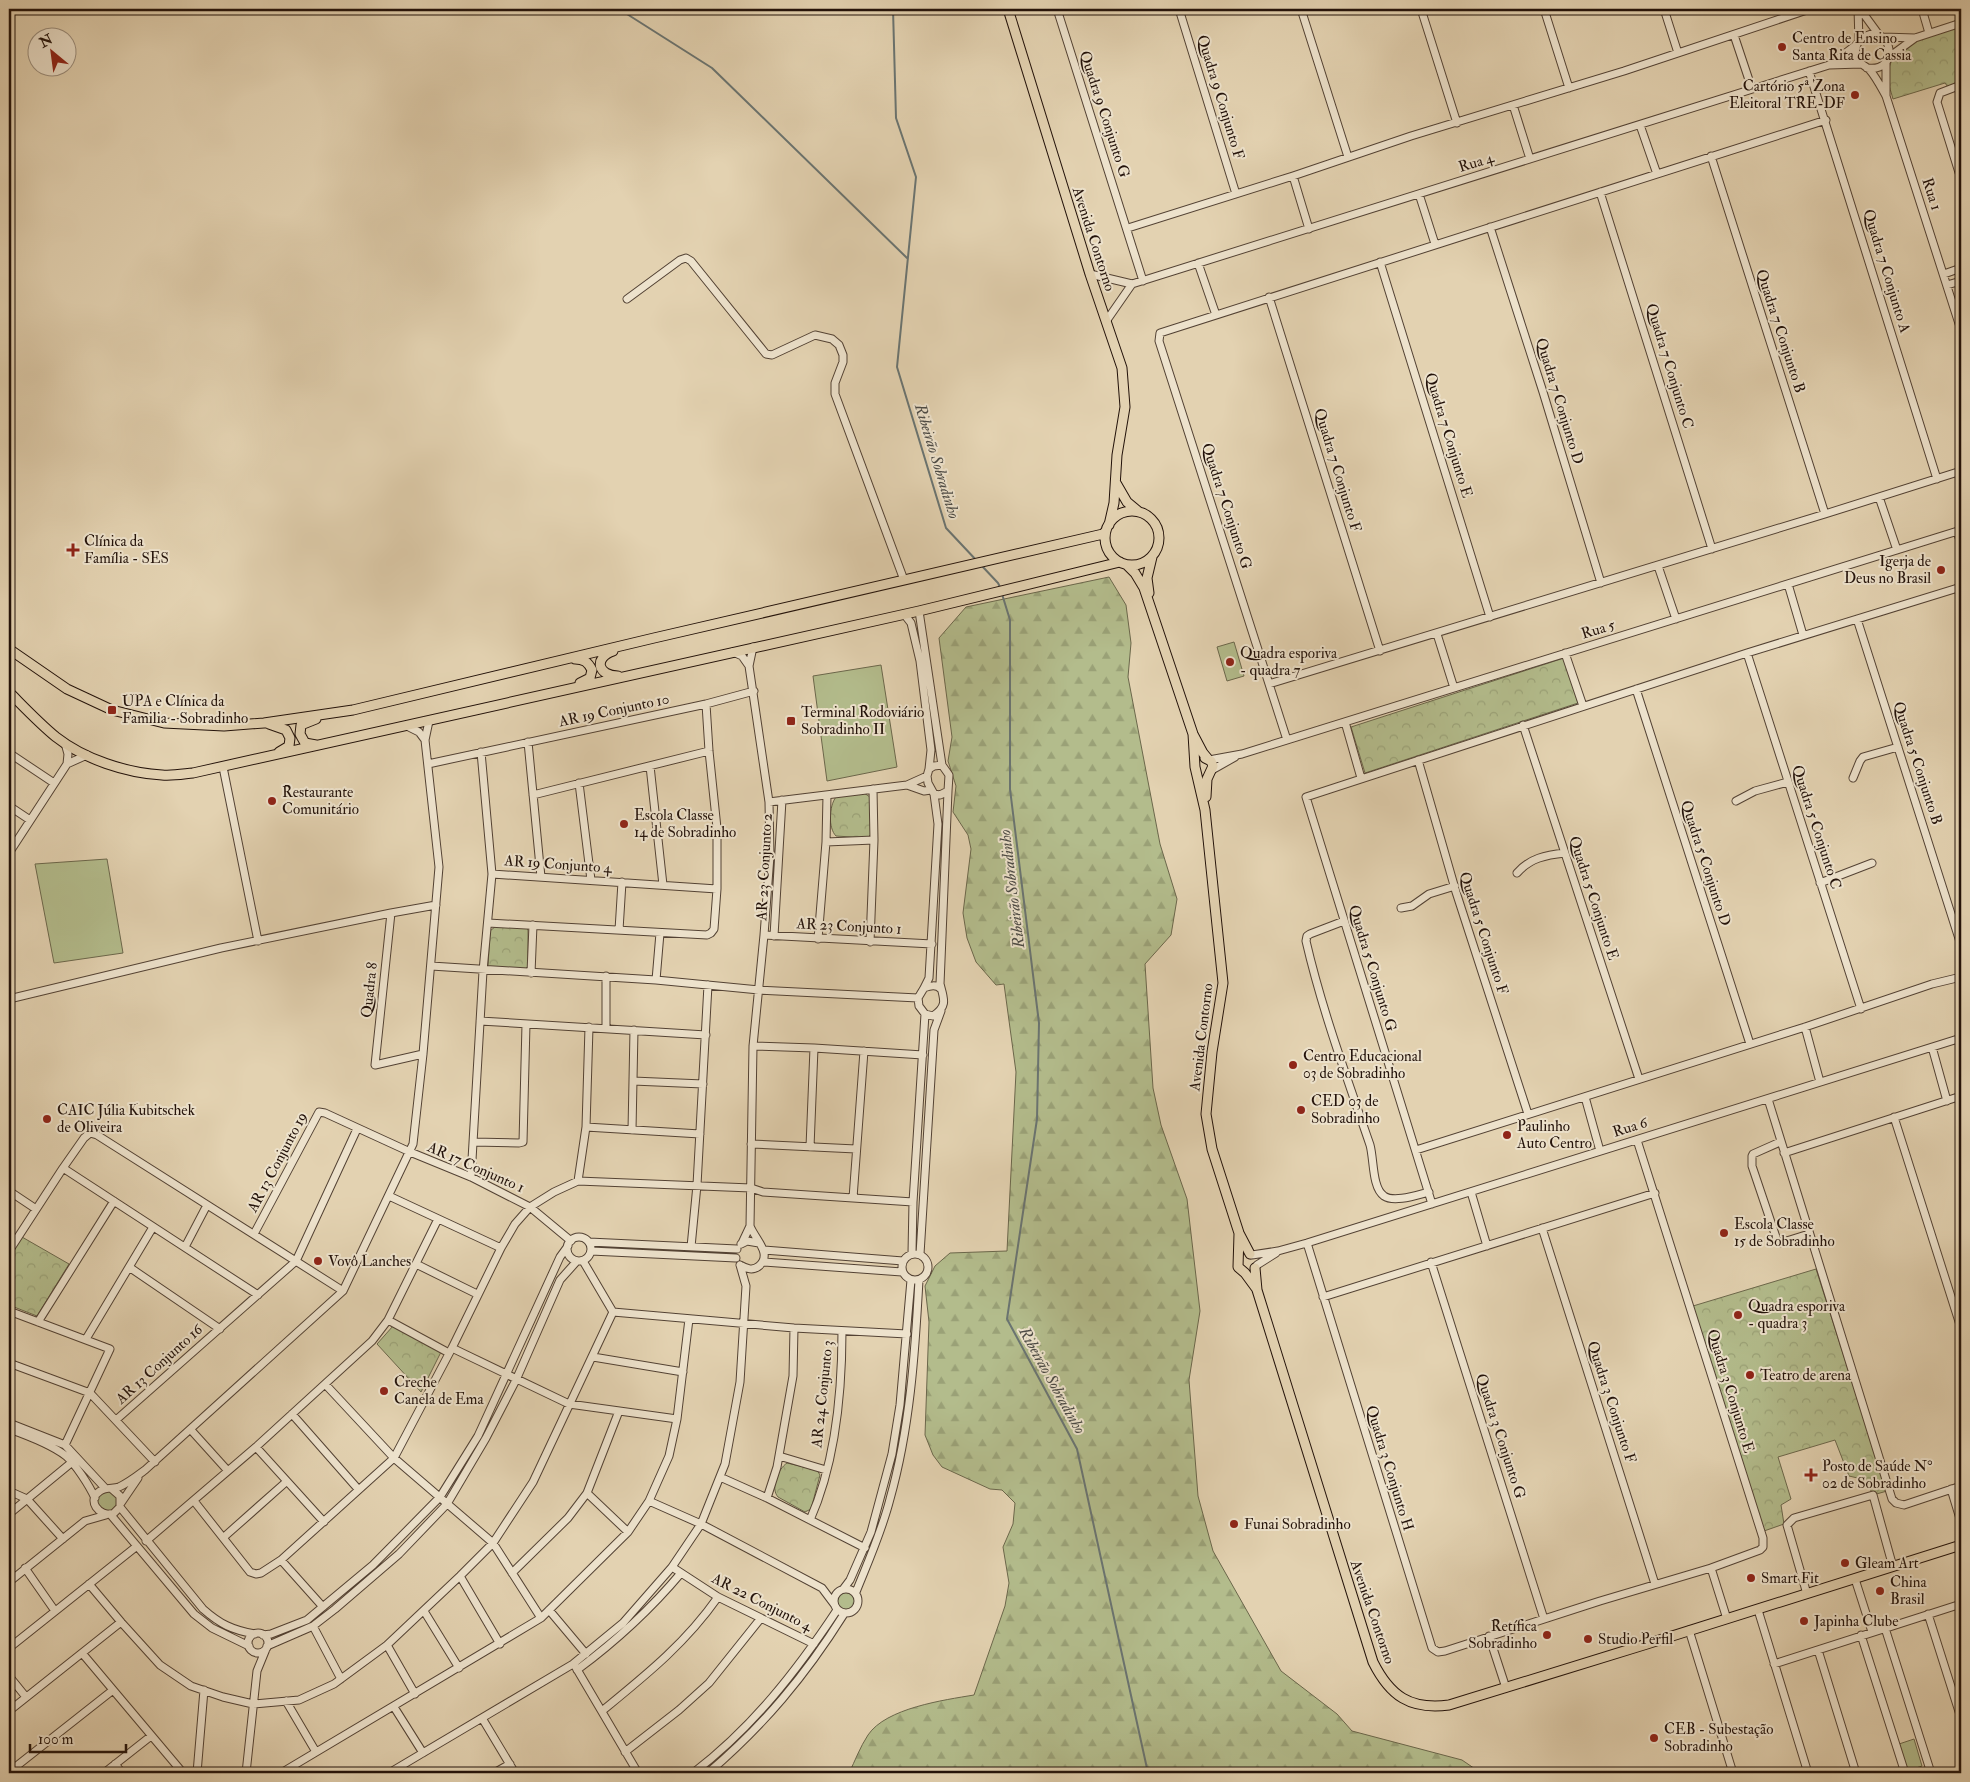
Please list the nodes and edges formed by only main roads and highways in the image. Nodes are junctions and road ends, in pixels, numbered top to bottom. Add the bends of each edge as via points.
1 (1008, 9) edge
2 (1115, 481) junction
3 (1140, 512) junction
4 (1108, 528) junction
5 (1152, 557) junction
6 (1124, 564) junction
7 (1152, 608) junction
8 (654, 638) junction
9 (9, 649) edge
10 (572, 658) junction
11 (627, 676) junction
12 (9, 692) edge
13 (537, 696) junction
14 (353, 710) junction
15 (264, 723) junction
16 (1193, 734) junction
17 (319, 745) junction
18 (275, 755) junction
19 (1209, 759) junction
20 (1196, 768) junction
21 (1211, 771) junction
22 (1205, 810) junction
23 (1239, 1233) junction
24 (1251, 1254) junction
25 (1239, 1258) junction
26 (1256, 1266) junction
27 (1245, 1272) junction
28 (1257, 1290) junction
29 (1961, 1544) edge

1 - 2 main road, Avenida Contorno via 1122,368 1125,407
2 - 3 main road via 1127,502
2 - 4 main road, Avenida Contorno
3 - 4 main road via 1122,513
3 - 5 main road via 1155,523 1159,531 1160,540
4 - 6 main road via 1106,546
4 - 8 main road via 1103,534
5 - 6 main road via 1136,565
5 - 7 main road, Avenida Contorno via 1147,578
6 - 7 main road, Avenida Contorno via 1139,579
6 - 11 main road
7 - 16 main road, Avenida Contorno
8 - 10 main road
8 - 11 main road via 606,654 600,662 601,668 610,676
9 - 15 main road via 67,689 112,710 164,723 224,726
10 - 13 main road via 589,664 592,670 590,678
10 - 14 main road
11 - 13 main road
12 - 18 main road via 65,743 109,764 142,773 164,776 193,773
13 - 17 main road
14 - 15 main road
14 - 17 main road via 301,725 300,734 305,743
15 - 18 main road via 286,730 290,738 289,746
16 - 19 main road, Avenida Contorno
16 - 20 main road, Avenida Contorno
17 - 18 main road
19 - 20 main road via 1199,759
19 - 21 main road via 1213,766
20 - 21 main road via 1203,775
20 - 22 main road, Avenida Contorno
21 - 22 main road, Avenida Contorno via 1207,779
22 - 23 main road, Avenida Contorno via 1223,983 1206,1114 1212,1149
23 - 24 main road, Avenida Contorno
23 - 25 main road, Avenida Contorno
24 - 25 main road via 1246,1253
24 - 26 main road via 1257,1261
25 - 27 main road via 1238,1267
26 - 27 main road via 1249,1273
26 - 28 main road
27 - 28 main road
28 - 29 main road, Avenida Contorno via 1378,1672 1399,1696 1424,1707 1449,1705 1506,1688

